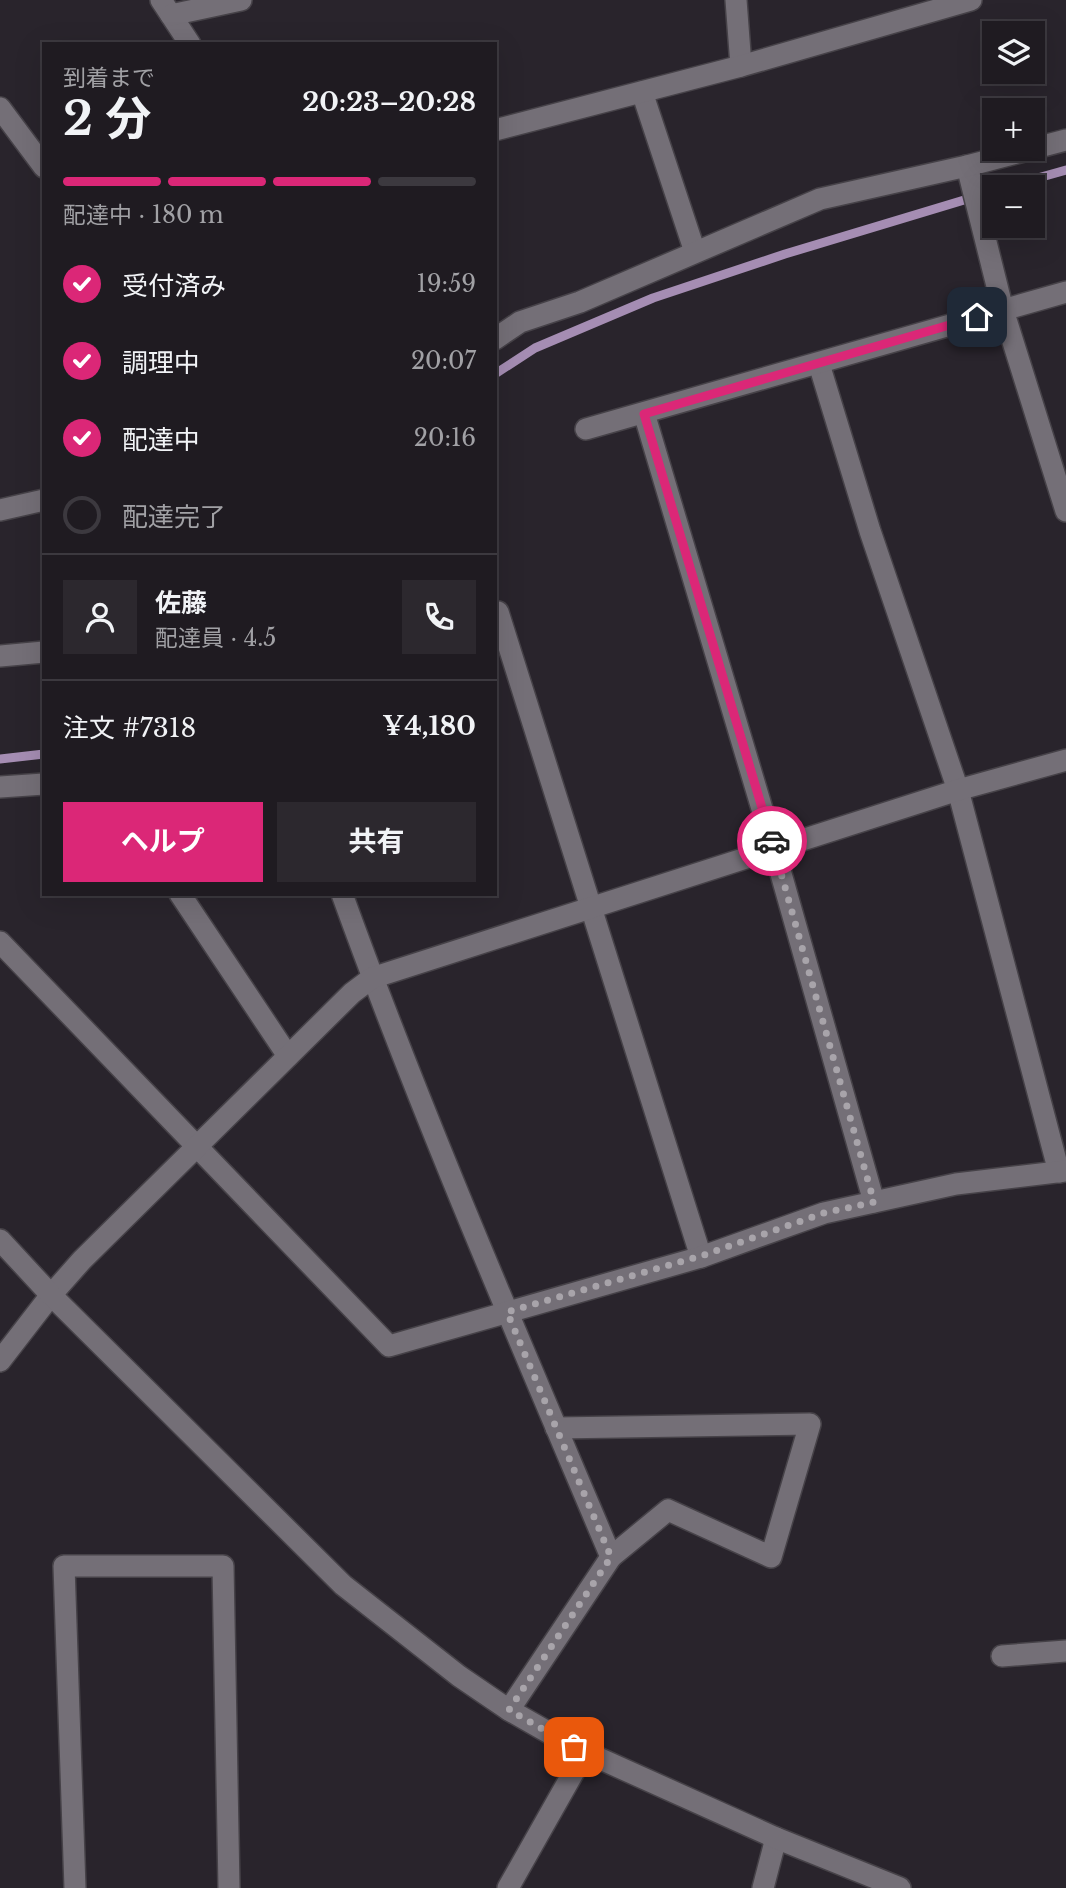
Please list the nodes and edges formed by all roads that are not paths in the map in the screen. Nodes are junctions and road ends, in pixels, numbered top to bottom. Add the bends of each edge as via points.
1 (241, 0) edge
2 (736, 0) edge
3 (971, 0) edge
4 (935, 6) edge
5 (166, 8) edge
6 (189, 42) edge
7 (741, 66) junction
8 (642, 92) junction
9 (0, 108) edge
10 (497, 129) edge
11 (1066, 140) edge
12 (42, 164) edge
13 (969, 171) junction
14 (695, 252) junction
15 (1066, 292) edge
16 (1003, 310) junction
17 (497, 338) edge
18 (819, 363) junction
19 (644, 414) junction
20 (586, 429) dead end
21 (42, 500) edge
22 (0, 510) edge
23 (1066, 511) edge
24 (498, 612) dead end
25 (42, 652) edge
26 (0, 656) edge
27 (1066, 760) edge
28 (42, 783) edge
29 (0, 787) edge
30 (958, 790) junction
31 (774, 849) junction
32 (181, 896) edge
33 (343, 896) edge
34 (593, 908) junction
35 (0, 942) edge
36 (372, 978) junction
37 (288, 1056) junction
38 (198, 1145) junction
39 (1063, 1171) edge
40 (874, 1202) junction
41 (0, 1240) edge
42 (701, 1256) junction
43 (51, 1295) junction
44 (507, 1312) junction
45 (0, 1361) edge
46 (556, 1428) junction
47 (611, 1557) junction
48 (1066, 1651) edge
49 (1002, 1656) dead end
50 (509, 1710) junction
51 (585, 1752) junction
52 (776, 1838) junction
53 (75, 1888) edge
54 (229, 1888) edge
55 (508, 1888) edge
56 (762, 1888) edge
57 (900, 1888) edge

1 - 5 street
2 - 7 street
3 - 4 street
4 - 7 street
5 - 6 street
7 - 8 street
8 - 10 street
8 - 14 street
9 - 12 street
11 - 13 street
13 - 14 street via 820,199
13 - 16 street
14 - 17 street via 580,302 520,322
15 - 16 street
16 - 18 street
16 - 23 street
18 - 19 street
18 - 30 street via 870,531
19 - 20 street
19 - 31 street
21 - 22 street
24 - 34 street
25 - 26 street
27 - 30 street
28 - 29 street
30 - 31 street
30 - 39 street
31 - 34 street
31 - 40 street
32 - 37 street
33 - 36 street
34 - 36 street
34 - 42 street
35 - 38 street
36 - 37 street
36 - 44 street
37 - 38 street
38 - 43 street
38 - 44 street via 389,1346
39 - 40 street via 956,1184
40 - 42 street via 824,1213
41 - 43 street
42 - 44 street
43 - 45 street
43 - 50 street via 344,1585
44 - 46 street
46 - 47 street
46 - 47 street via 810,1424 771,1557 668,1510
47 - 50 street
48 - 49 street
50 - 51 street
51 - 52 street
51 - 55 street
52 - 56 street
52 - 57 street
53 - 54 street via 64,1566 223,1566

